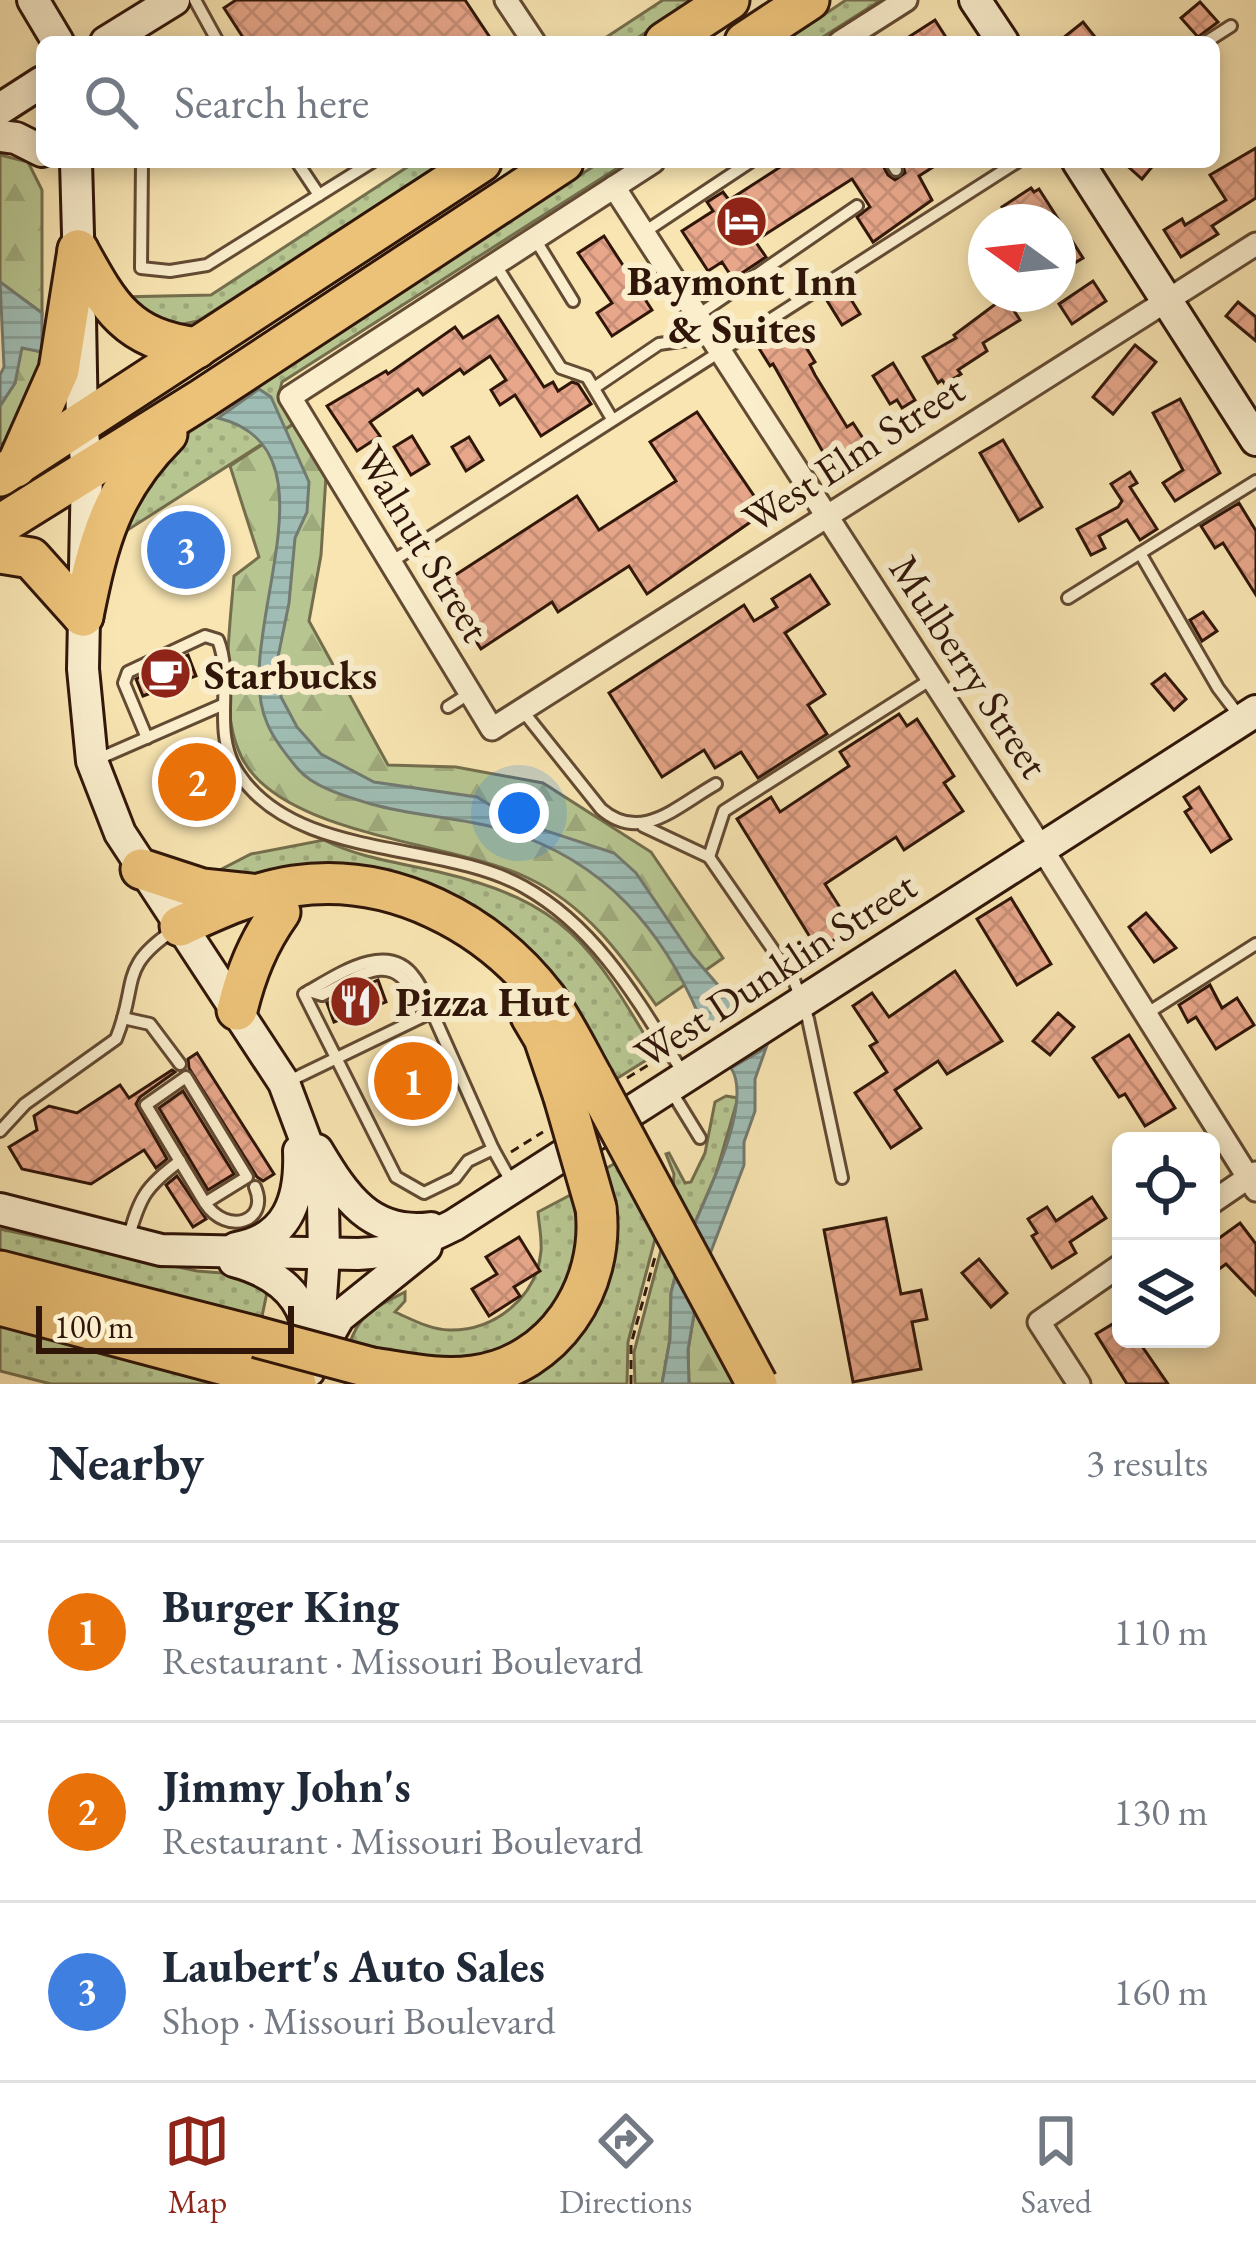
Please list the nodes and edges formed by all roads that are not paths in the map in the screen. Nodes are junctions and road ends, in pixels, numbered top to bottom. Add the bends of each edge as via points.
1 (34, 0) edge
2 (176, 0) edge
3 (195, 0) edge
4 (506, 0) edge
5 (729, 0) edge
6 (809, 0) edge
7 (906, 0) edge
8 (975, 0) edge
9 (1231, 26) dead end
10 (55, 36) edge
11 (116, 36) edge
12 (152, 36) edge
13 (210, 36) edge
14 (530, 36) edge
15 (674, 36) edge
16 (755, 36) edge
17 (849, 36) edge
18 (998, 36) edge
19 (1215, 36) edge
20 (36, 86) edge
21 (0, 109) edge
22 (0, 136) edge
23 (36, 148) edge
24 (58, 168) edge
25 (76, 168) edge
26 (90, 168) edge
27 (142, 168) edge
28 (301, 168) edge
29 (363, 168) edge
30 (472, 168) edge
31 (554, 168) edge
32 (644, 168) edge
33 (741, 168) edge
34 (1007, 168) edge
35 (1082, 168) edge
36 (614, 187) junction
37 (320, 195) junction
38 (77, 201) junction
39 (857, 206) dead end
40 (643, 233) junction
41 (535, 238) junction
42 (1256, 244) edge
43 (78, 250) junction
44 (495, 264) junction
45 (573, 301) dead end
46 (1165, 302) junction
47 (695, 316) junction
48 (713, 345) junction
49 (197, 348) junction
50 (594, 388) junction
51 (202, 399) junction
52 (612, 419) junction
53 (82, 425) junction
54 (1256, 440) edge
55 (87, 468) junction
56 (8, 471) edge
57 (1256, 481) edge
58 (827, 516) junction
59 (0, 525) edge
60 (0, 553) edge
61 (1140, 553) junction
62 (391, 562) junction
63 (1068, 598) dead end
64 (82, 616) junction
65 (930, 680) junction
66 (470, 693) junction
67 (222, 705) junction
68 (448, 706) dead end
69 (522, 710) junction
70 (1249, 716) edge
71 (492, 729) joint
72 (146, 738) junction
73 (92, 761) junction
74 (716, 784) dead end
75 (644, 826) junction
76 (1041, 847) junction
77 (709, 856) junction
78 (141, 868) junction
79 (271, 903) junction
80 (180, 926) junction
81 (1256, 944) edge
82 (803, 1000) junction
83 (237, 1010) junction
84 (432, 1012) junction
85 (1144, 1016) junction
86 (123, 1018) junction
87 (338, 1056) junction
88 (180, 1064) dead end
89 (684, 1069) junction
90 (284, 1083) junction
91 (580, 1097) junction
92 (297, 1115) junction
93 (0, 1131) edge
94 (700, 1138) dead end
95 (180, 1161) junction
96 (502, 1165) junction
97 (842, 1178) dead end
98 (1253, 1180) edge
99 (255, 1187) dead end
100 (1220, 1198) edge
101 (205, 1204) junction
102 (0, 1209) edge
103 (454, 1225) junction
104 (127, 1242) junction
105 (205, 1253) junction
106 (324, 1255) junction
107 (0, 1271) edge
108 (1112, 1271) edge
109 (0, 1305) edge
110 (252, 1354) junction
111 (372, 1368) junction
112 (296, 1384) edge
113 (306, 1384) edge
114 (422, 1384) edge
115 (757, 1384) edge
116 (1078, 1384) edge

1 - 10 main road
2 - 11 main road
2 - 12 main road
3 - 13 lane
4 - 14 street
5 - 15 highway
6 - 16 highway
7 - 17 street
8 - 18 main road
9 - 19 lane
20 - 21 main road
22 - 23 main road
24 - 38 main road
25 - 38 main road
26 - 38 main road
27 - 37 lane via 141,268 207,265
28 - 37 lane
29 - 37 lane
30 - 49 highway
31 - 51 highway
32 - 36 street
33 - 40 lane
34 - 48 lane
35 - 46 main road
36 - 40 street, Mulberry Street
36 - 41 street
38 - 43 main road
39 - 47 lane
40 - 47 street, Mulberry Street
41 - 44 street
41 - 45 lane
42 - 46 street, West Elm Street
43 - 49 highway via 118,315 154,340
43 - 53 main road
43 - 56 highway via 58,370
44 - 50 lane via 561,368
44 - 62 street, Walnut Street via 290,397
46 - 54 main road
46 - 58 street, West Elm Street
47 - 48 street, Mulberry Street
48 - 50 lane via 659,344
48 - 52 lane
48 - 58 street, Mulberry Street
49 - 53 highway
50 - 52 lane
51 - 55 highway
51 - 64 highway via 115,500
52 - 62 lane
53 - 55 main road
53 - 56 highway
55 - 59 highway
55 - 64 main road
57 - 61 lane
58 - 65 street, Mulberry Street
58 - 69 street, West Elm Street
60 - 64 highway via 31,558
61 - 63 lane
61 - 70 lane via 1218,688
62 - 66 street, Walnut Street
64 - 73 main road
65 - 76 street, Mulberry Street
65 - 77 lane via 724,811
66 - 68 lane
66 - 71 street, Walnut Street
67 - 72 lane
67 - 72 lane via 224,655 206,636 137,665 124,683
67 - 89 lane via 228,754 268,805 369,845 522,885 594,941
69 - 71 street, West Elm Street
69 - 75 lane via 601,809 616,823
70 - 76 main road, West Dunklin Street
72 - 73 lane
73 - 78 main road
74 - 75 lane
75 - 77 lane
76 - 82 main road, West Dunklin Street
76 - 85 street, Mulberry Street
77 - 82 lane
78 - 79 highway
78 - 80 main road
79 - 80 highway via 222,932
79 - 83 highway
79 - 91 highway via 343,903 452,934 506,981
80 - 83 main road
80 - 86 lane via 144,950
81 - 85 lane
82 - 89 main road, West Dunklin Street
82 - 97 lane
83 - 90 main road
84 - 87 lane
84 - 87 lane via 402,965 369,960 304,994
84 - 96 lane
85 - 98 street, Mulberry Street
86 - 88 lane via 150,1024
86 - 93 lane via 116,1039
87 - 90 lane
87 - 96 lane via 396,1177 414,1190 455,1178 468,1161
89 - 94 lane
89 - 96 main road, West Dunklin Street
90 - 92 main road
91 - 111 highway, bridge via 596,1244 571,1317 539,1352 497,1372 440,1378
91 - 115 highway, bridge
92 - 103 main road via 351,1198 378,1224
92 - 105 main road via 299,1178 286,1221 257,1244
92 - 106 main road via 323,1203
95 - 101 lane
95 - 101 lane via 146,1105 186,1077 247,1177
95 - 104 lane via 150,1183
96 - 103 main road, West Dunklin Street
98 - 100 street
99 - 101 lane via 258,1205 239,1223 227,1224
102 - 104 main road
103 - 106 main road, West Dunklin Street via 383,1254
103 - 113 main road via 339,1317
104 - 105 main road
105 - 106 main road, West Dunklin Street
105 - 113 main road via 290,1289 310,1334
106 - 113 main road
107 - 110 highway
108 - 116 street via 1039,1322
109 - 110 highway
110 - 111 highway, bridge
110 - 112 highway
111 - 114 highway

